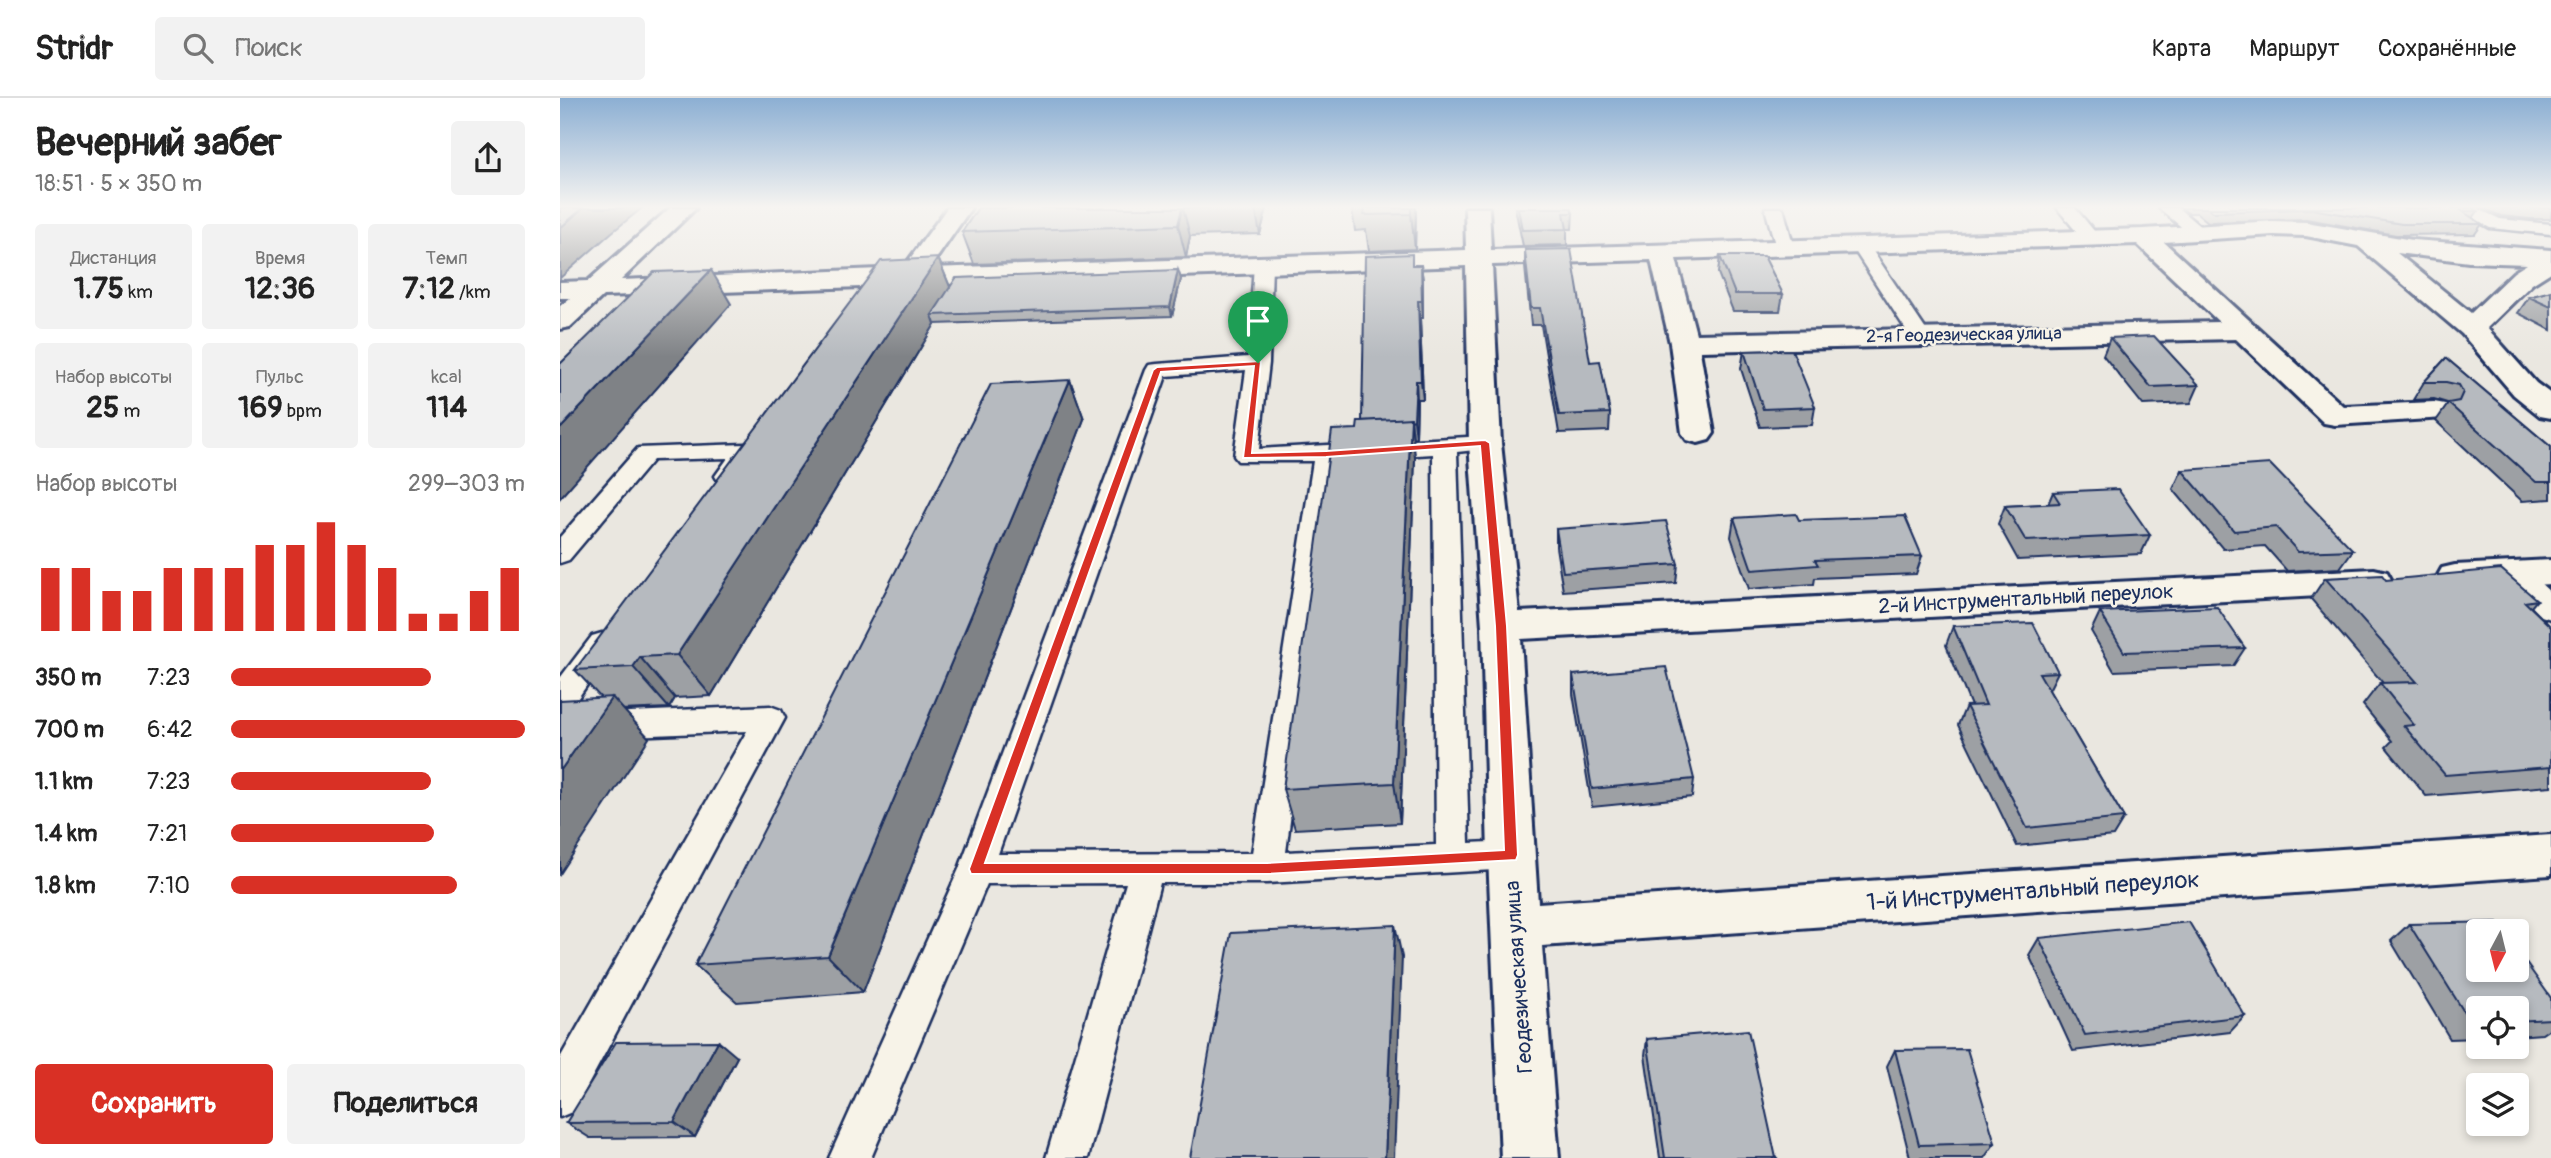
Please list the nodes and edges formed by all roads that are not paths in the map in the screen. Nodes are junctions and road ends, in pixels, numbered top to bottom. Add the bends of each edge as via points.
1 (630, 257) edge
2 (924, 257) edge
3 (1519, 257) edge
4 (1663, 257) edge
5 (1868, 257) edge
6 (2166, 257) edge
7 (2387, 257) edge
8 (2516, 257) edge
9 (1479, 259) junction
10 (2551, 260) edge
11 (1263, 264) junction
12 (911, 276) junction
13 (596, 289) junction
14 (560, 290) edge
15 (560, 321) edge
16 (2472, 328) junction
17 (2245, 330) junction
18 (1920, 336) junction
19 (1684, 343) junction
20 (1258, 363) junction
21 (2551, 409) edge
22 (2434, 411) dead end
23 (1698, 433) dead end
24 (1485, 443) junction
25 (1445, 446) junction
26 (1326, 454) junction
27 (713, 495) edge
28 (560, 554) edge
29 (2533, 573) edge
30 (2551, 609) edge
31 (616, 624) edge
32 (1501, 626) junction
33 (560, 700) edge
34 (560, 727) edge
35 (1511, 855) junction
36 (2551, 855) edge
37 (1453, 859) junction
38 (1147, 868) junction
39 (976, 869) junction
40 (1267, 869) junction
41 (1516, 926) junction
42 (560, 1097) edge
43 (849, 1158) edge
44 (1067, 1158) edge
45 (1530, 1158) edge

1 - 13 street
2 - 12 street
3 - 9 street
4 - 19 street
5 - 18 lane
6 - 17 street
7 - 16 street
8 - 10 street
9 - 11 street
9 - 24 street, Геодезическая улица
10 - 16 street via 2523,278
11 - 12 street
11 - 20 lane
12 - 13 street
13 - 14 street
13 - 15 street
16 - 21 street via 2525,389
17 - 18 street, 2-я Геодезическая улица
17 - 22 street via 2335,416
18 - 19 street, 2-я Геодезическая улица
19 - 23 street
20 - 26 lane via 1246,456
20 - 39 lane via 1157,370
24 - 25 lane
24 - 32 street, Геодезическая улица
25 - 26 lane
25 - 37 lane
26 - 40 lane
27 - 28 lane via 745,451 646,453
29 - 30 lane
29 - 32 street, 2-й Инструментальный переулок
31 - 33 lane
32 - 35 street, Геодезическая улица
34 - 42 lane via 771,718
35 - 37 lane
35 - 41 street, Геодезическая улица
36 - 41 street, 1-й Инструментальный переулок
37 - 40 lane
38 - 39 lane
38 - 40 lane
38 - 44 lane
39 - 43 lane
41 - 45 street, Геодезическая улица

